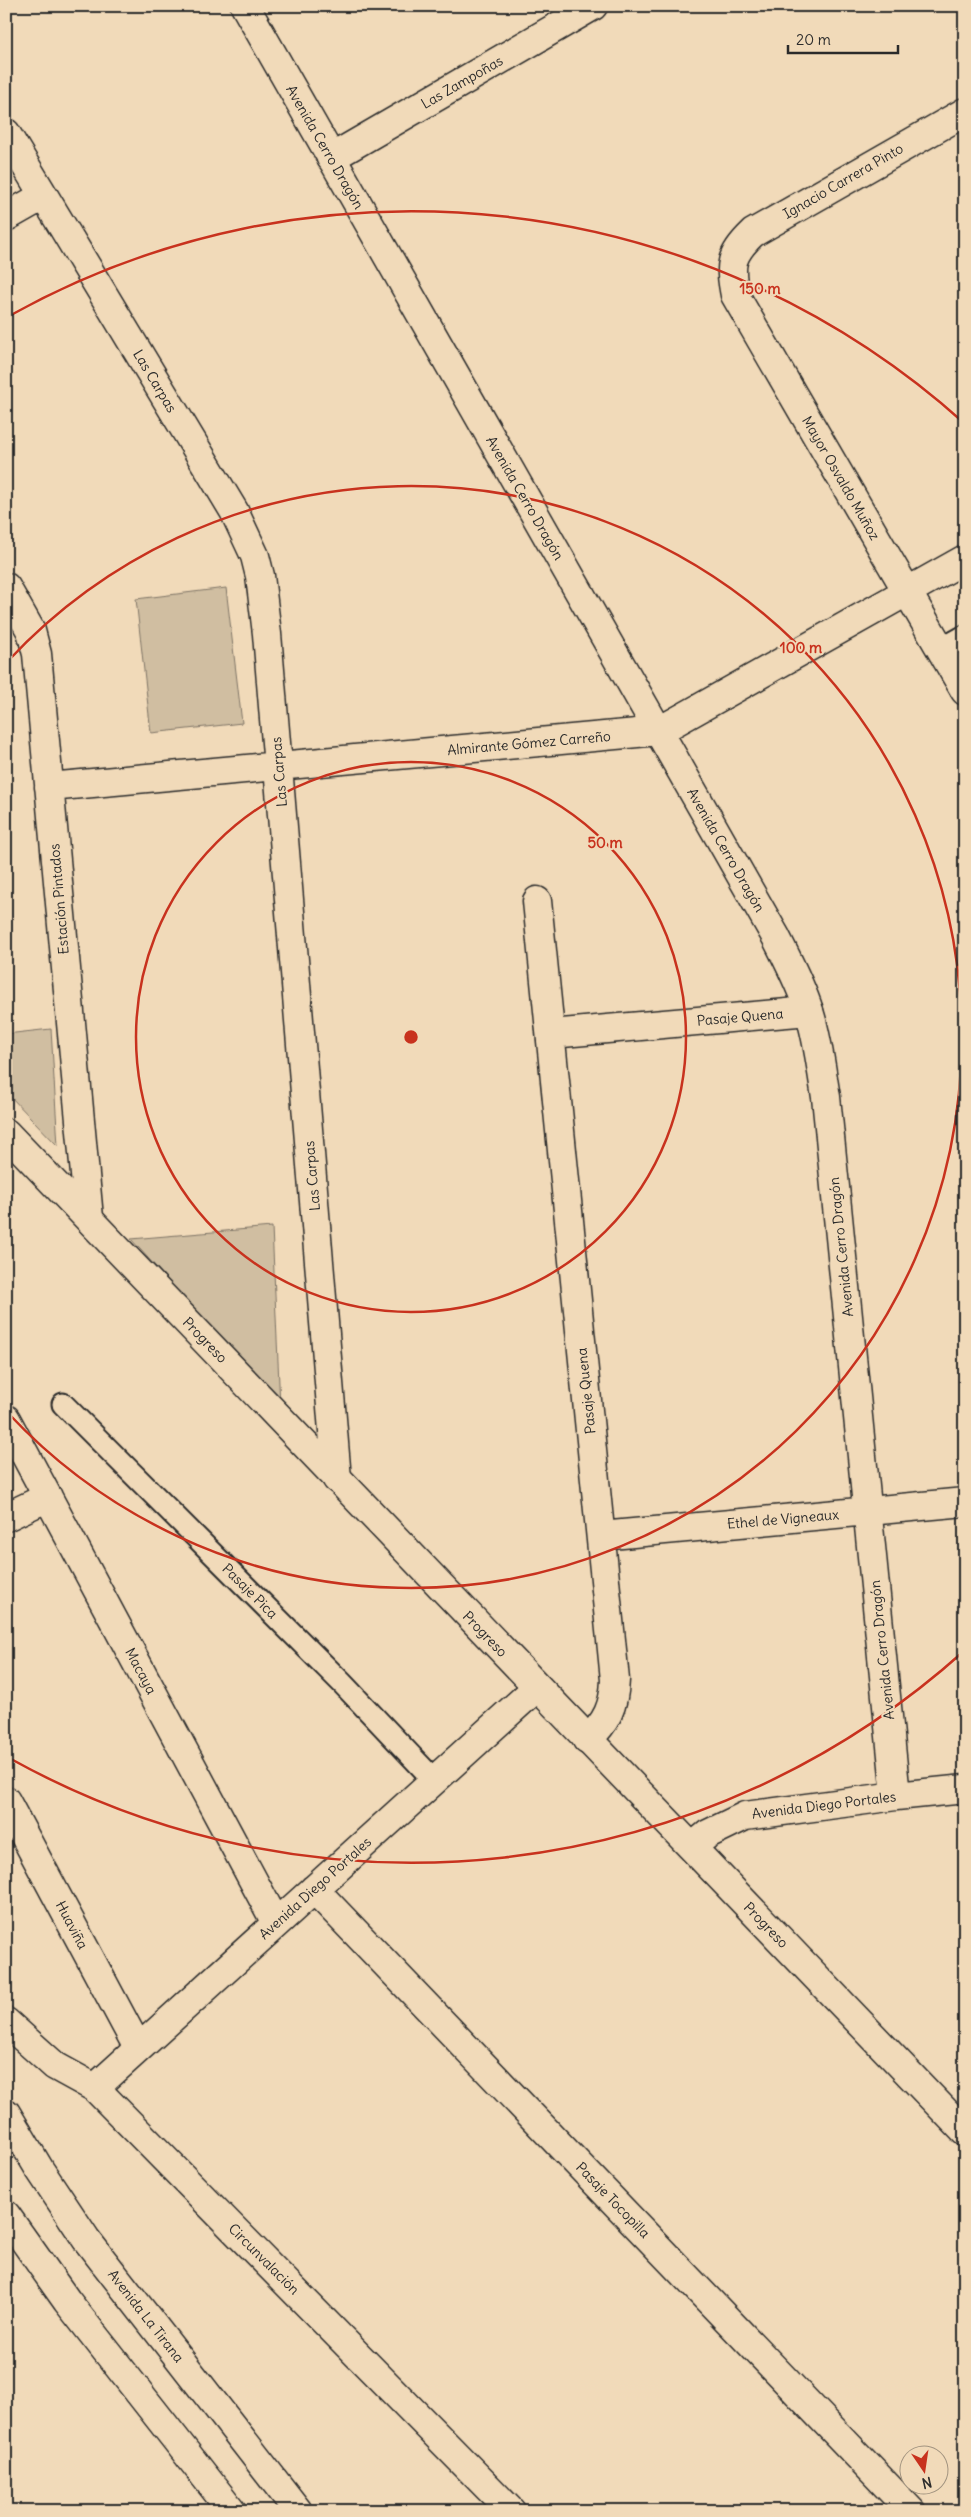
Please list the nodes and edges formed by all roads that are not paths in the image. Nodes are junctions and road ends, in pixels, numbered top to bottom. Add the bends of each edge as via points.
1 (245, 6) edge
2 (593, 6) edge
3 (554, 16) edge
4 (965, 112) edge
5 (6, 133) edge
6 (331, 158) junction
7 (43, 196) junction
8 (6, 217) edge
9 (731, 261) joint
10 (965, 559) edge
11 (6, 587) edge
12 (907, 592) junction
13 (965, 636) edge
14 (940, 650) junction
15 (965, 691) edge
16 (659, 732) junction
17 (278, 766) junction
18 (49, 787) junction
19 (537, 901) dead end
20 (809, 1011) junction
21 (551, 1034) junction
22 (6, 1133) edge
23 (89, 1218) junction
24 (63, 1404) dead end
25 (6, 1419) edge
26 (337, 1479) junction
27 (48, 1497) junction
28 (965, 1502) edge
29 (868, 1511) junction
30 (6, 1517) edge
31 (601, 1536) junction
32 (536, 1688) junction
33 (587, 1740) junction
34 (434, 1780) junction
35 (965, 1789) edge
36 (896, 1796) junction
37 (6, 1801) edge
38 (692, 1847) junction
39 (314, 1889) junction
40 (276, 1923) junction
41 (6, 2022) edge
42 (138, 2048) junction
43 (95, 2088) junction
44 (6, 2113) edge
45 (965, 2132) edge
46 (6, 2215) edge
47 (232, 2511) edge
48 (298, 2511) edge
49 (511, 2511) edge
50 (911, 2511) edge

1 - 6 main road, Avenida Cerro Dragón
2 - 3 main road, Las Zampoñas
3 - 6 main road, Las Zampoñas
4 - 9 main road, Ignacio Carrera Pinto via 753,233
5 - 7 main road, Las Carpas
6 - 16 main road, Avenida Cerro Dragón
7 - 8 main road
7 - 17 main road, Las Carpas via 234,511 255,556 267,634
9 - 12 main road, Mayor Osvaldo Muñoz via 735,296
10 - 12 main road, Almirante Gómez Carreño
11 - 18 main road, Estación Pintados via 31,631 37,654
12 - 14 main road, Mayor Osvaldo Muñoz
12 - 16 main road, Almirante Gómez Carreño
13 - 14 lane
14 - 15 main road, Mayor Osvaldo Muñoz
16 - 17 main road, Almirante Gómez Carreño
16 - 20 main road, Avenida Cerro Dragón via 776,937
17 - 18 main road, Almirante Gómez Carreño
17 - 26 main road, Las Carpas
18 - 23 main road, Estación Pintados
19 - 21 main road, Pasaje Quena
20 - 21 main road, Pasaje Quena
20 - 29 main road, Avenida Cerro Dragón via 826,1097
21 - 31 main road, Pasaje Quena
22 - 23 main road, Progreso
23 - 26 main road, Progreso
24 - 34 lane, Pasaje Pica via 342,1683
25 - 27 main road, Macaya
26 - 32 main road, Progreso
27 - 30 main road
27 - 40 main road, Macaya
28 - 29 main road, Ethel de Vigneaux
29 - 31 main road, Ethel de Vigneaux
29 - 36 main road, Avenida Cerro Dragón
31 - 33 main road, Pasaje Quena via 614,1698 600,1728
32 - 33 main road, Progreso
32 - 34 main road, Avenida Diego Portales
33 - 38 main road, Progreso
34 - 39 main road, Avenida Diego Portales
35 - 36 main road, Avenida Diego Portales
36 - 38 main road, Avenida Diego Portales via 745,1816 708,1834
37 - 42 main road, Huaviña
38 - 45 main road, Progreso
39 - 40 main road, Avenida Diego Portales
39 - 50 main road, Pasaje Tocopilla
40 - 42 main road, Avenida Diego Portales
41 - 43 main road, Circunvalación via 55,2066
42 - 43 main road, Avenida Diego Portales
43 - 49 main road, Circunvalación
44 - 48 main road, Avenida La Tirana via 86,2239
46 - 47 main road via 67,2300

